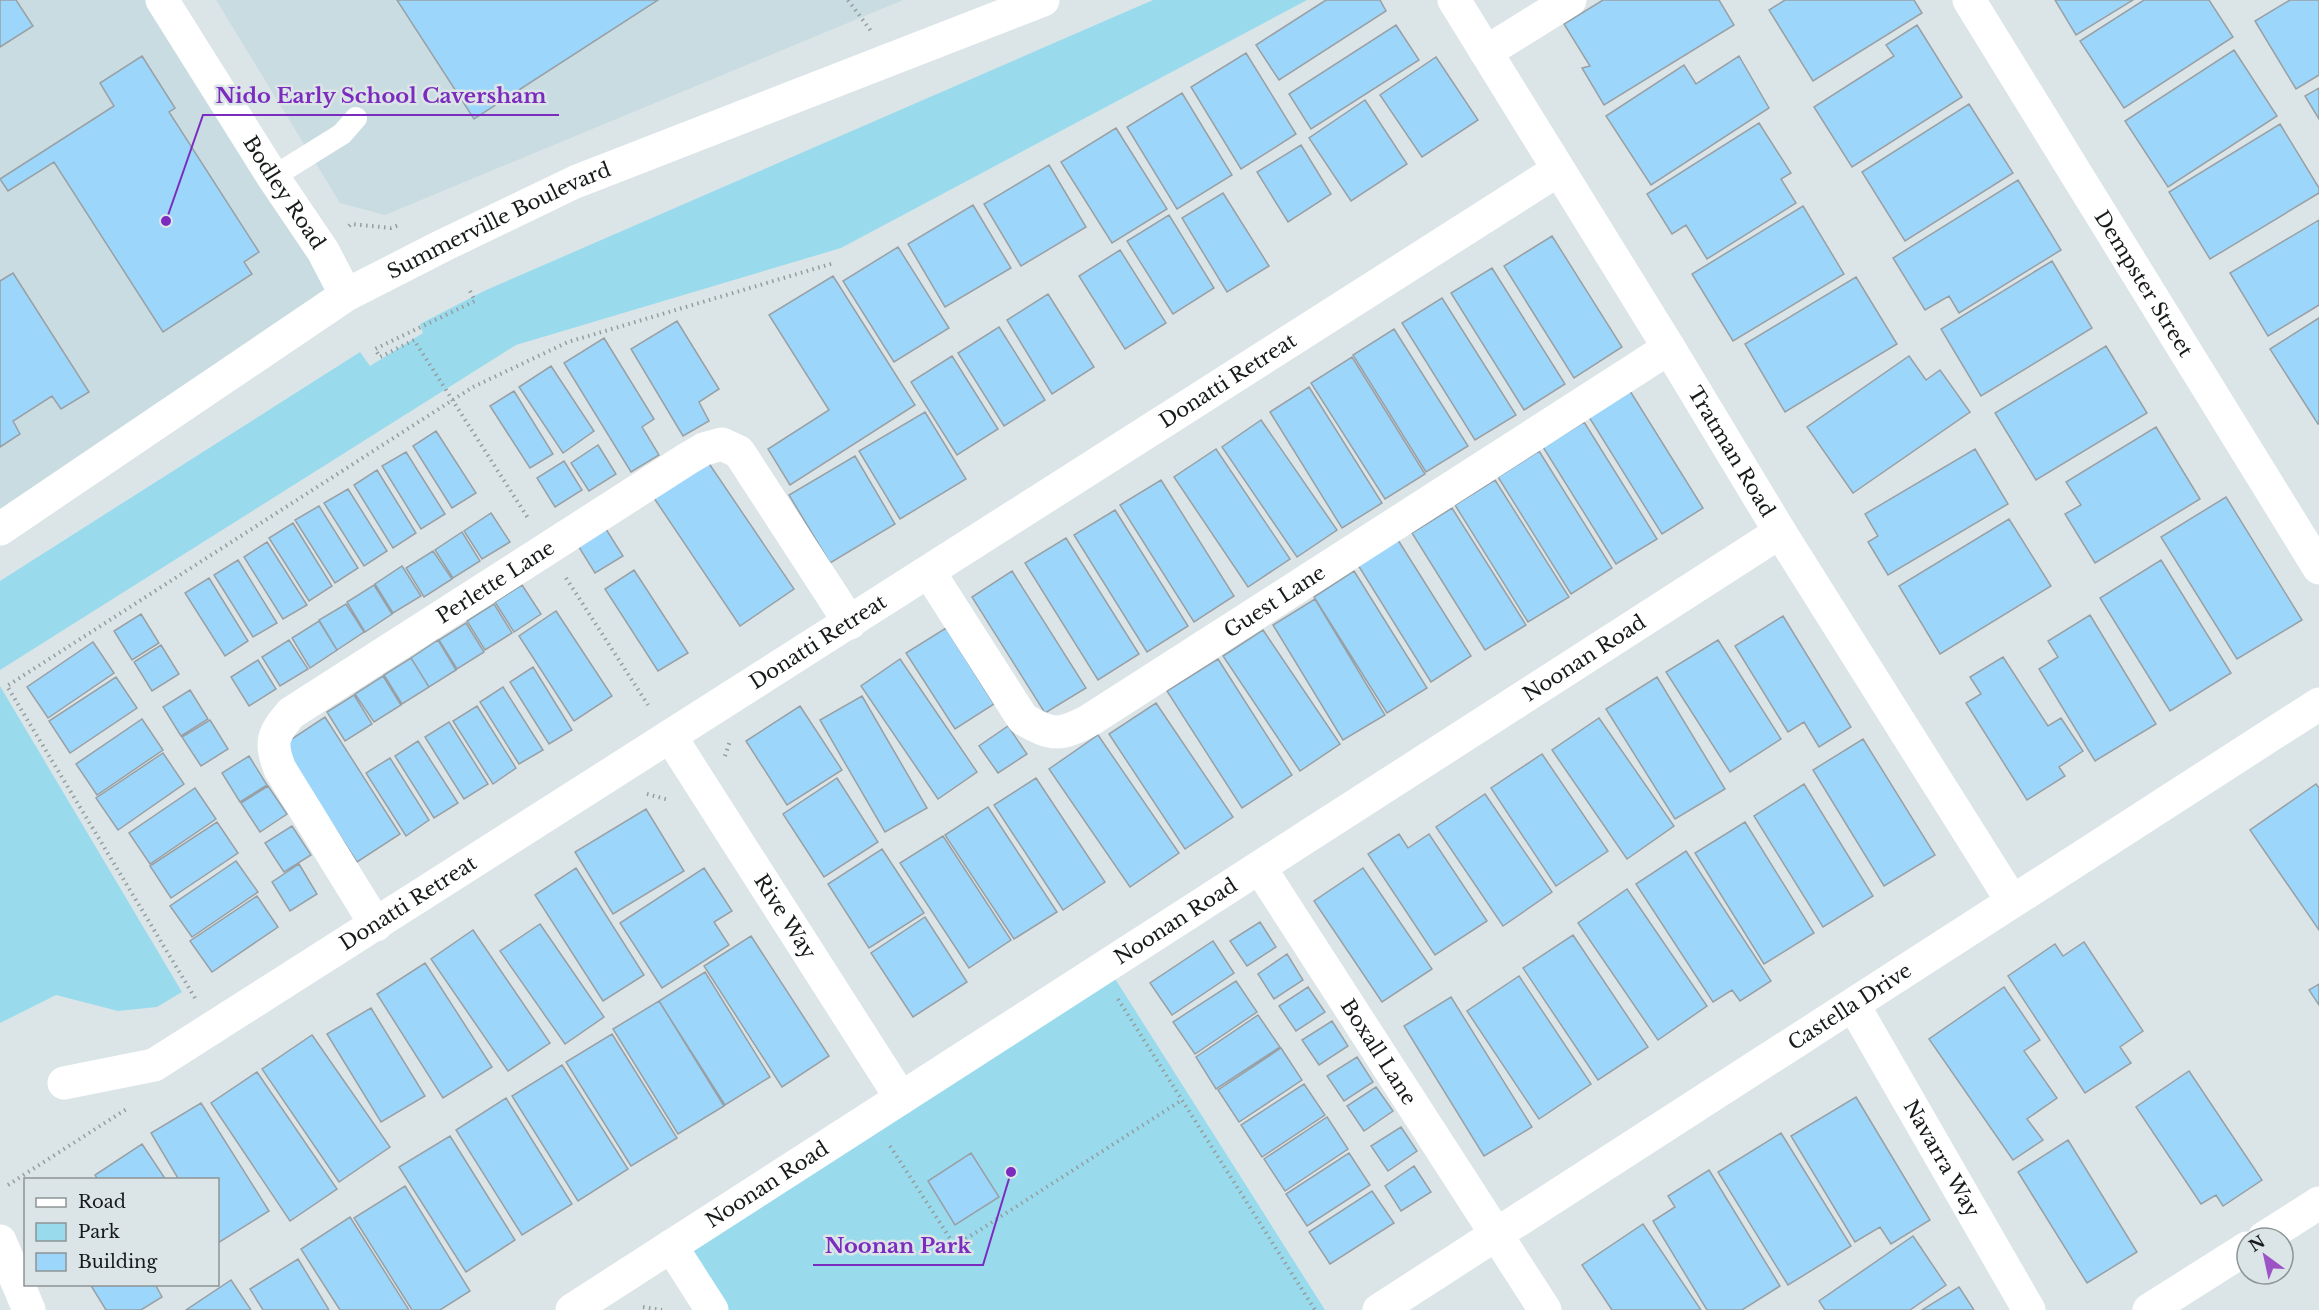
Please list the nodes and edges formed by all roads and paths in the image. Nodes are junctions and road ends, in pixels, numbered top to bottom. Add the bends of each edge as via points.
1 (162, 0) edge
2 (1043, 0) edge
3 (1454, 0) edge
4 (1570, 0) edge
5 (1969, 0) edge
6 (1486, 52) junction
7 (356, 118) dead end
8 (1557, 170) junction
9 (273, 177) junction
10 (401, 225) dead end
11 (322, 251) junction
12 (834, 263) dead end
13 (470, 291) dead end
14 (346, 295) junction
15 (1669, 348) junction
16 (452, 400) junction
17 (0, 529) edge
18 (1780, 532) junction
19 (2319, 568) edge
20 (929, 572) junction
21 (850, 623) junction
22 (2319, 704) edge
23 (670, 736) junction
24 (1260, 868) junction
25 (2012, 901) junction
26 (376, 925) junction
27 (1117, 996) dead end
28 (195, 999) dead end
29 (1854, 1006) junction
30 (64, 1083) dead end
31 (901, 1098) junction
32 (1182, 1100) junction
33 (884, 1137) dead end
34 (2319, 1203) edge
35 (2283, 1226) edge
36 (1497, 1235) junction
37 (0, 1241) edge
38 (671, 1246) junction
39 (2235, 1256) edge
40 (29, 1310) edge
41 (572, 1310) edge
42 (712, 1310) edge
43 (1315, 1310) edge
44 (1379, 1310) edge
45 (1545, 1310) edge
46 (2029, 1310) edge
47 (2148, 1310) edge

1 - 9 street, Bodley Road
2 - 14 street, Summerville Boulevard via 575,182
3 - 6 street, Tratman Road
4 - 6 street
5 - 19 street, Dempster Street
6 - 8 street, Tratman Road
7 - 9 lane via 342,135
8 - 15 street, Tratman Road
8 - 20 street, Donatti Retreat
9 - 11 street, Bodley Road
10 - 11 path via 391,228 351,224
11 - 14 street, Bodley Road
12 - 16 path via 568,342
13 - 16 path via 475,301 375,349 380,357 414,340
14 - 17 street, Summerville Boulevard
15 - 18 street, Tratman Road
15 - 20 street, Guest Lane via 1069,731 1044,731 1023,719
16 - 28 path via 7,686
18 - 24 street, Noonan Road
18 - 25 street, Tratman Road
20 - 21 street, Donatti Retreat
21 - 23 street, Donatti Retreat
21 - 26 street, Perlette Lane via 739,452 722,444 704,448 291,713 280,726 273,738 280,769
22 - 25 street, Castella Drive
23 - 26 street, Donatti Retreat
23 - 31 street, Rive Way
24 - 31 street, Noonan Road
24 - 36 street, Boxall Lane
25 - 29 street, Castella Drive
26 - 30 street, Donatti Retreat via 154,1065
27 - 32 path
29 - 36 street, Castella Drive
29 - 46 street, Navarra Way
31 - 38 street, Noonan Road
32 - 33 path via 955,1246
32 - 43 path
34 - 35 street
36 - 44 street, Castella Drive
36 - 45 street, Boxall Lane
37 - 40 street
38 - 41 street, Noonan Road
38 - 42 street
39 - 47 street

